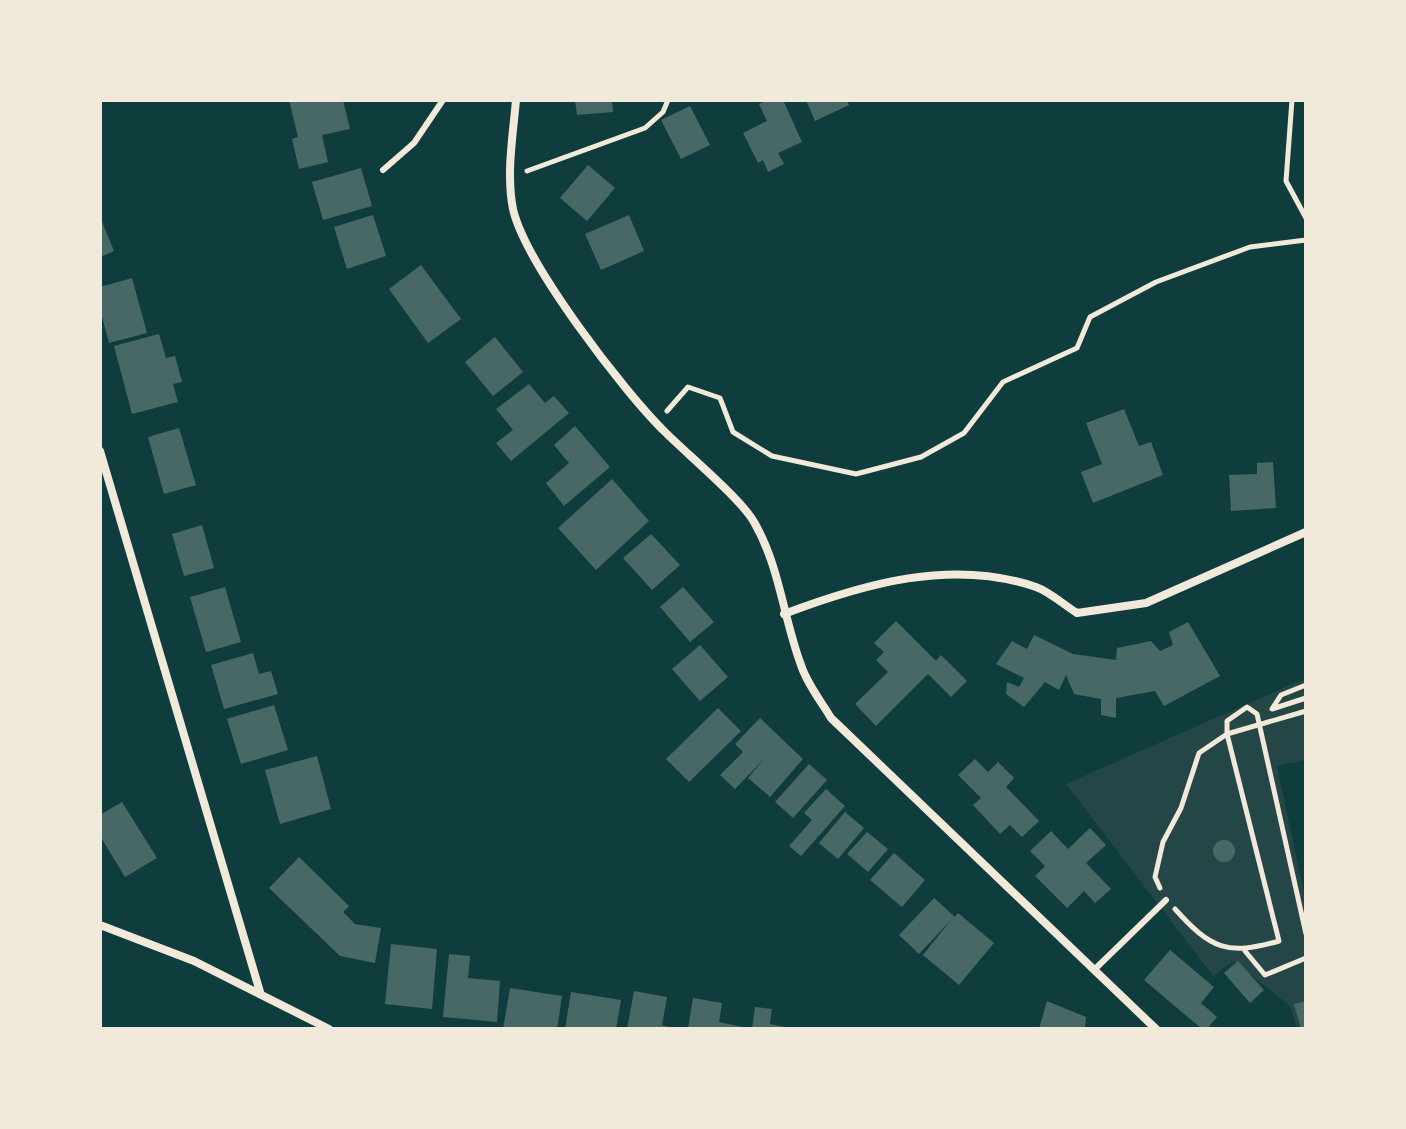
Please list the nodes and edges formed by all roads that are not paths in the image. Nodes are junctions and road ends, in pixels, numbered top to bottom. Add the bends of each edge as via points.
1 (443, 100) edge
2 (516, 100) edge
3 (383, 170) dead end
4 (100, 451) edge
5 (1306, 532) edge
6 (784, 614) junction
7 (1166, 900) road end
8 (100, 925) edge
9 (1094, 970) junction
10 (260, 992) junction
11 (329, 1029) edge
12 (1156, 1029) edge

1 - 3 lane via 414,143
2 - 6 street via 511,173 513,208 524,240 579,326 653,420 753,519 775,563
4 - 10 street
5 - 6 street via 1146,603 1077,613 1037,587 970,573 850,589
6 - 9 street via 802,668 831,718
7 - 9 lane
8 - 10 street
9 - 12 street
10 - 11 street

